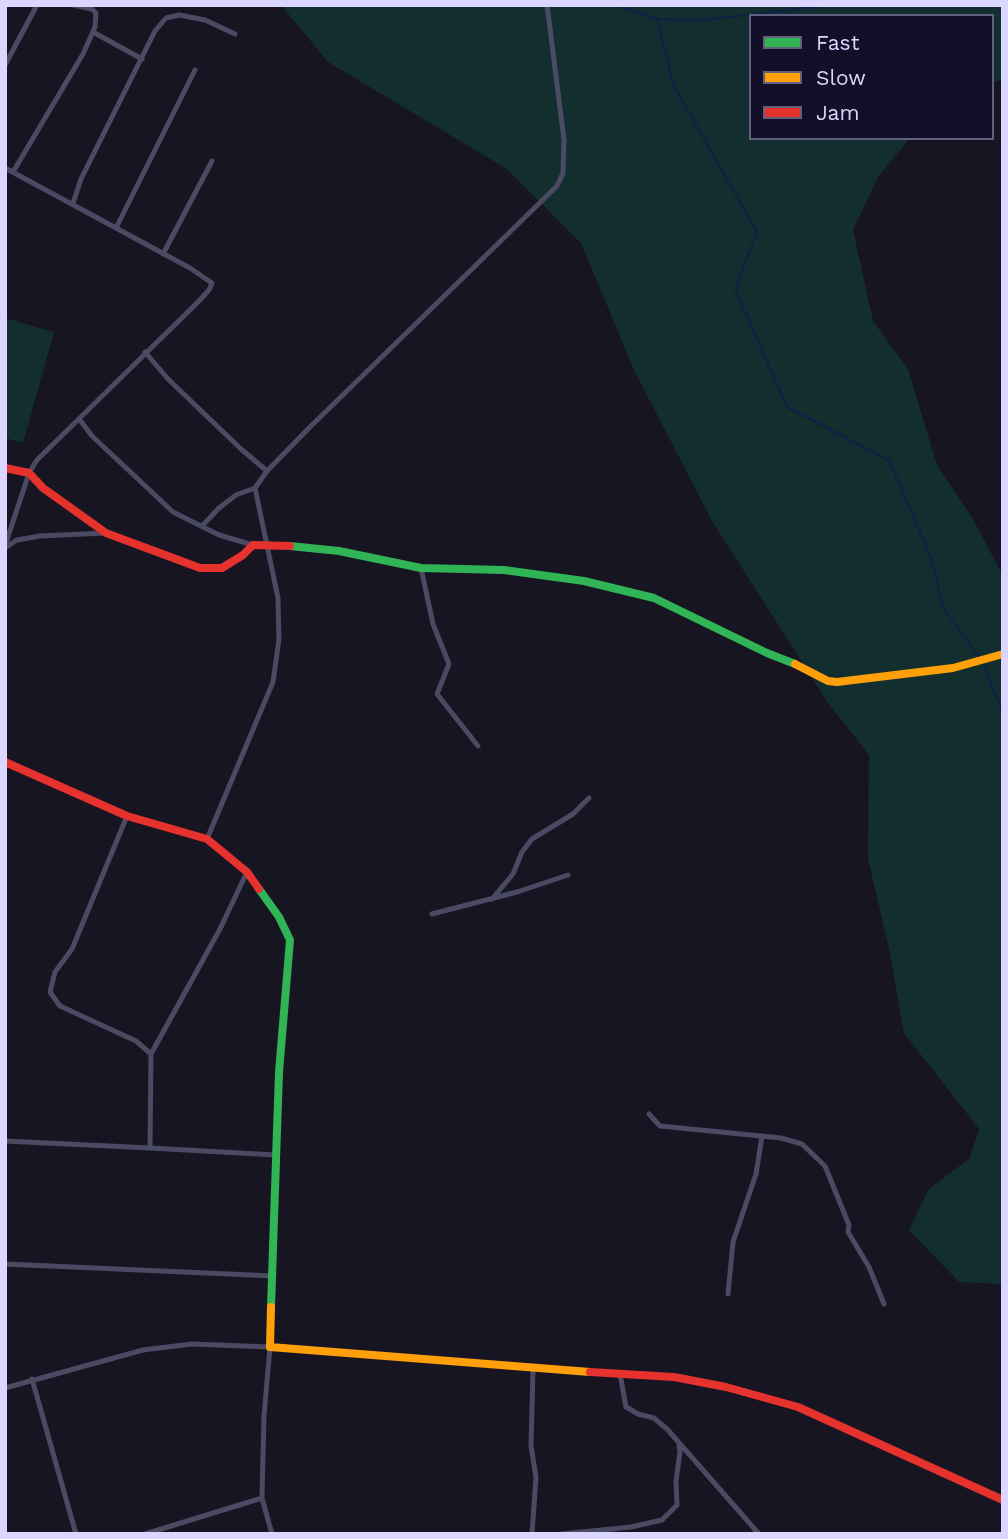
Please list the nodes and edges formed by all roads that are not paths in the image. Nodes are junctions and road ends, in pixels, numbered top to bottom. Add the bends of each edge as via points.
1 (37, 5) edge
2 (73, 5) edge
3 (547, 5) edge
4 (93, 32) junction
5 (235, 34) dead end
6 (142, 59) junction
7 (5, 65) edge
8 (195, 70) dead end
9 (212, 161) dead end
10 (5, 168) edge
11 (13, 172) junction
12 (73, 203) junction
13 (116, 228) junction
14 (163, 254) junction
15 (145, 352) junction
16 (80, 419) junction
17 (5, 468) edge
18 (267, 471) junction
19 (29, 473) junction
20 (255, 488) junction
21 (202, 526) junction
22 (106, 533) junction
23 (265, 544) junction
24 (253, 545) junction
25 (5, 547) edge
26 (421, 568) junction
27 (1003, 654) edge
28 (478, 747) dead end
29 (5, 762) edge
30 (589, 798) dead end
31 (127, 816) junction
32 (207, 839) junction
33 (247, 872) junction
34 (568, 875) dead end
35 (492, 899) junction
36 (432, 914) dead end
37 (151, 1054) junction
38 (649, 1114) dead end
39 (762, 1136) junction
40 (5, 1141) edge
41 (150, 1148) junction
42 (277, 1155) junction
43 (5, 1264) edge
44 (273, 1276) junction
45 (727, 1294) dead end
46 (884, 1304) dead end
47 (270, 1348) junction
48 (533, 1369) junction
49 (620, 1374) junction
50 (32, 1379) junction
51 (5, 1388) edge
52 (678, 1442) junction
53 (262, 1498) junction
54 (1003, 1500) edge
55 (585, 1533) edge
56 (76, 1534) edge
57 (145, 1534) edge
58 (271, 1534) edge
59 (532, 1534) edge
60 (562, 1534) edge
61 (759, 1534) edge

1 - 7 street
2 - 4 street via 96,12
3 - 18 street via 564,139 563,173 557,186
4 - 6 street
4 - 11 street
5 - 6 street via 205,20 179,15 166,18
6 - 12 street
8 - 13 street
9 - 14 street
10 - 11 street
11 - 12 street
12 - 13 street
13 - 14 street
14 - 15 street via 212,283
15 - 16 street
15 - 18 street
16 - 19 street
16 - 21 street via 108,452 173,512
17 - 19 street
18 - 20 street
19 - 22 street
19 - 25 street
20 - 21 street via 236,495
20 - 23 street
21 - 24 street
22 - 24 street via 200,568 222,568
22 - 25 street via 40,536
23 - 24 street
23 - 26 street via 340,551
23 - 32 street via 278,598 273,682
26 - 27 street via 504,569 643,594 828,681 953,668
26 - 28 street via 433,624 449,664 437,694
29 - 31 street
30 - 35 street via 573,814 532,839 513,874
31 - 32 street
31 - 37 street via 50,992 60,1006 136,1041
32 - 33 street
33 - 37 street
33 - 42 street via 290,940
34 - 35 street
35 - 36 street
37 - 41 street
38 - 39 street via 660,1126
39 - 45 street via 756,1174 733,1242
39 - 46 street via 802,1144 825,1166 848,1232
40 - 41 street
41 - 42 street
42 - 44 street
43 - 44 street
44 - 47 street
47 - 48 street
47 - 50 street via 191,1344 143,1350
47 - 53 street
48 - 49 street
48 - 59 street via 531,1446 536,1477
49 - 52 street via 626,1407 659,1422
49 - 54 street via 674,1377 797,1407
50 - 51 street
50 - 56 street
52 - 55 street via 677,1505 672,1512 651,1524
52 - 61 street
53 - 57 street
53 - 58 street
55 - 60 street

